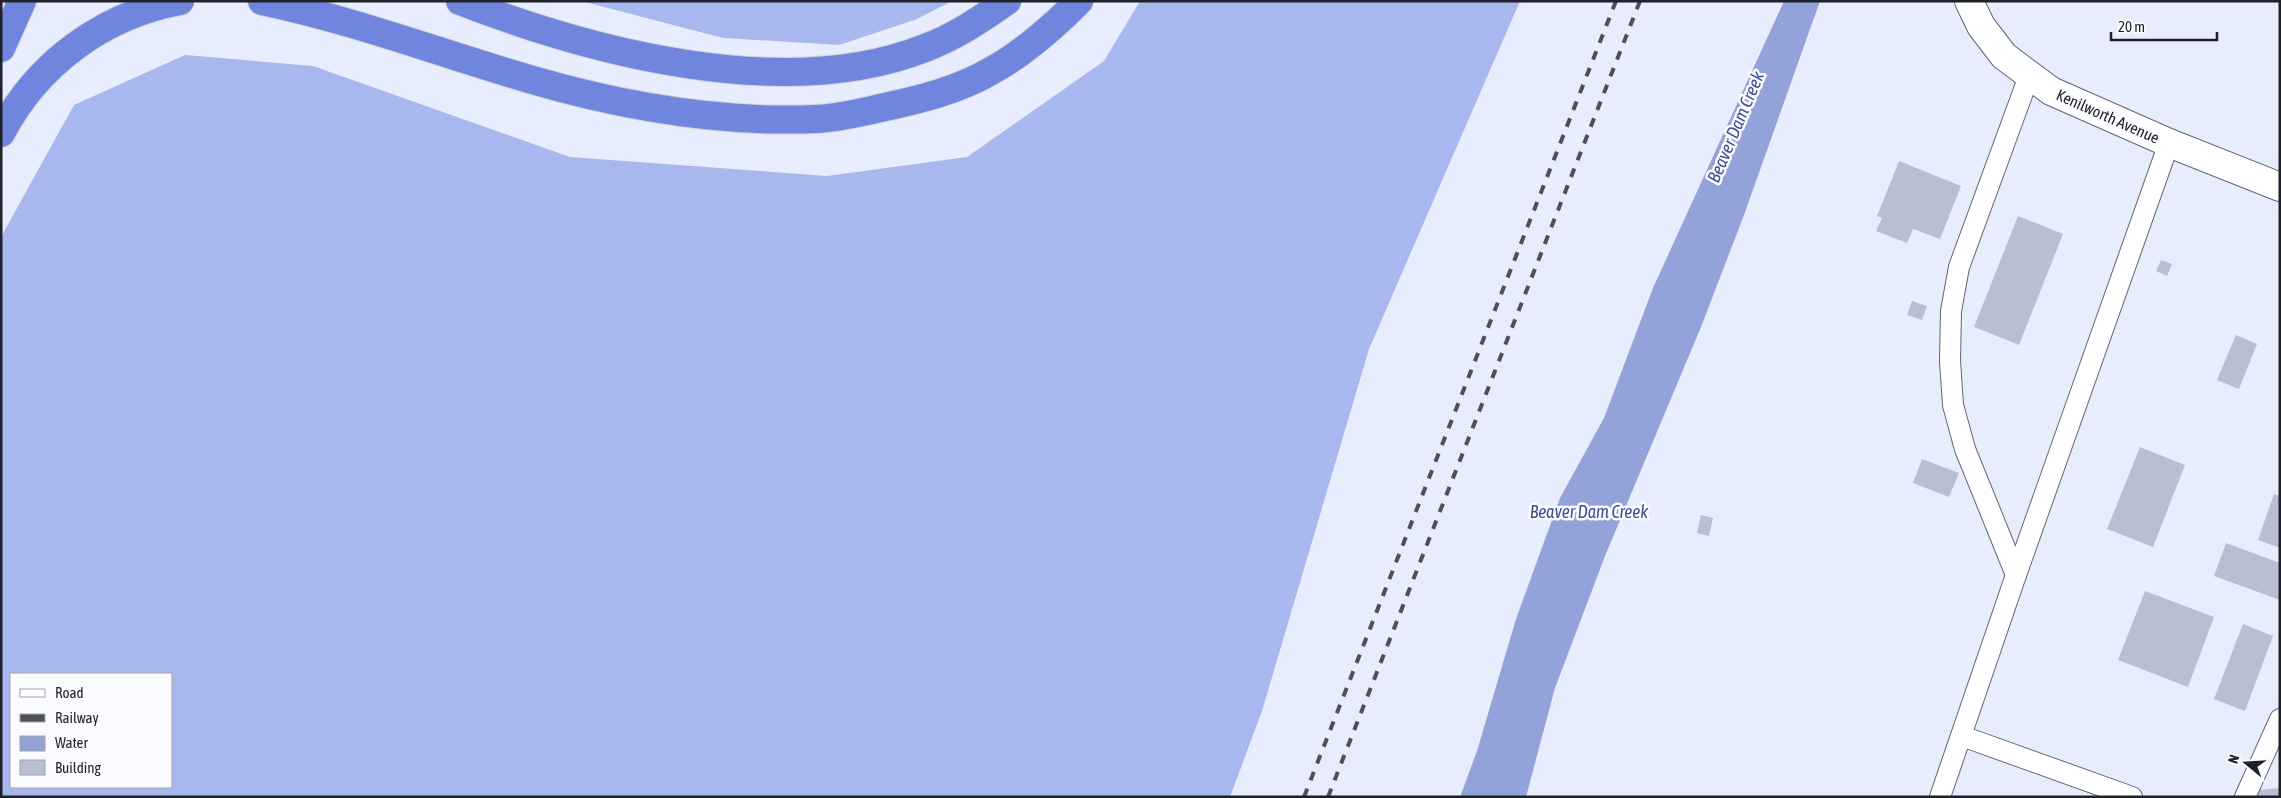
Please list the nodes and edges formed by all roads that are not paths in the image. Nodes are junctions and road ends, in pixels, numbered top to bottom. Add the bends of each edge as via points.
1 (22, 1) edge
2 (180, 1) edge
3 (262, 1) edge
4 (460, 1) edge
5 (1007, 1) edge
6 (1080, 1) edge
7 (1969, 1) edge
8 (1, 48) edge
9 (2029, 76) junction
10 (1, 133) edge
11 (2169, 144) junction
12 (2280, 187) edge
13 (2016, 575) junction
14 (2280, 719) edge
15 (1962, 736) junction
16 (2128, 796) edge
17 (1940, 797) edge
18 (2245, 797) edge

1 - 8 highway
2 - 10 highway via 132,15 78,43 35,82 15,107
3 - 6 highway via 343,21 531,80 582,92 687,112 770,119 818,119 850,114 923,99 964,85 993,71 1024,49
4 - 5 highway via 565,38 617,51 709,66 792,73 860,66 924,48 957,34
7 - 9 street, Kenilworth Avenue via 1981,26 2004,56
9 - 11 street, Kenilworth Avenue via 2050,91
9 - 13 lane via 1959,267 1951,311 1953,405 1965,449
11 - 12 street, Kenilworth Avenue
11 - 13 lane
13 - 15 lane
14 - 18 lane
15 - 16 lane
15 - 17 lane

